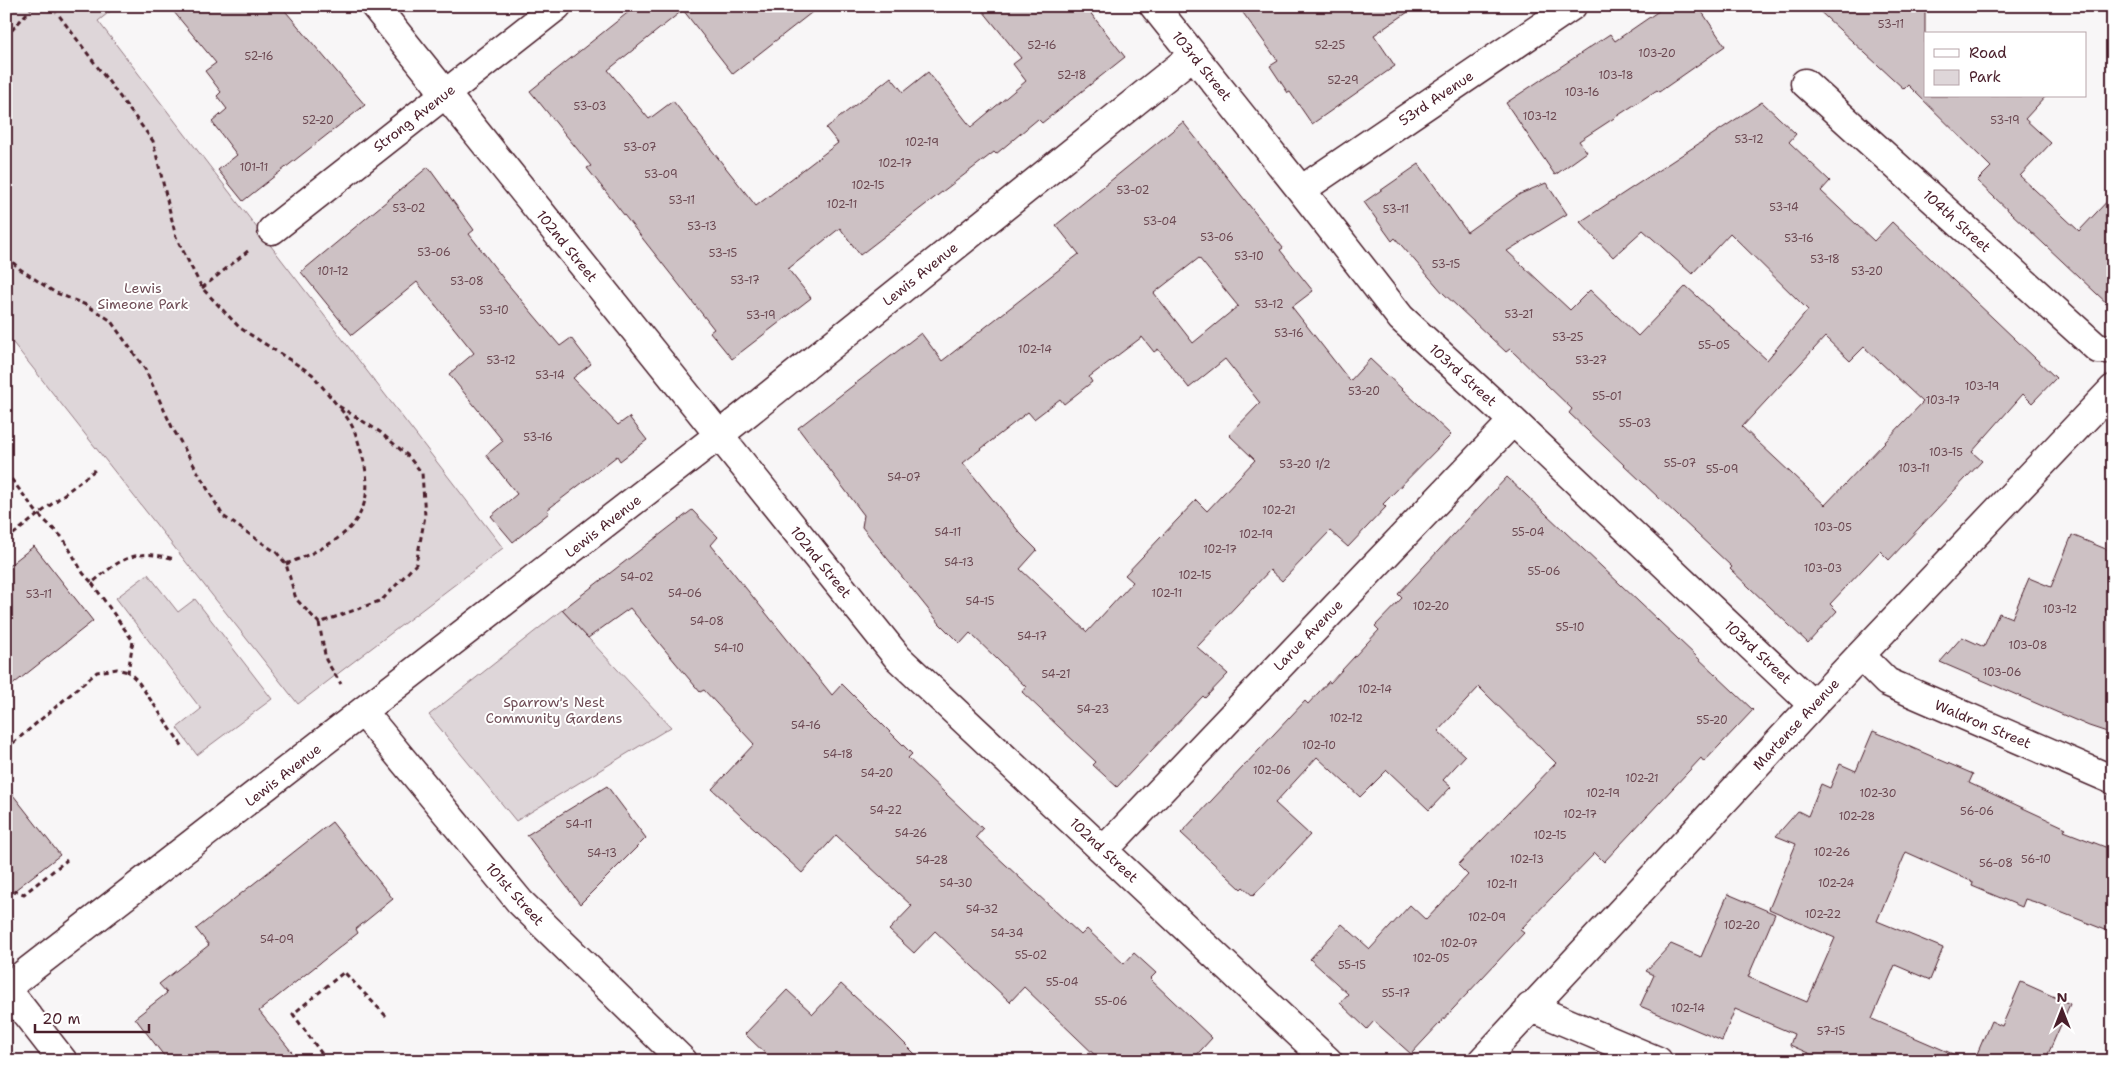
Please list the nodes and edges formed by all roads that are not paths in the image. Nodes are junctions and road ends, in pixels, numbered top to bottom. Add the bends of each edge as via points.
1 (375, 6) edge
2 (557, 6) edge
3 (1154, 6) edge
4 (1572, 6) edge
5 (1192, 56) junction
6 (1805, 83) dead end
7 (444, 93) junction
8 (1301, 190) junction
9 (272, 230) road end
10 (2113, 349) edge
11 (2113, 389) edge
12 (1513, 421) junction
13 (719, 435) junction
14 (1861, 656) junction
15 (1813, 705) junction
16 (364, 713) junction
17 (2113, 780) edge
18 (1104, 850) junction
19 (6, 988) edge
20 (1530, 1007) junction
21 (63, 1061) edge
22 (683, 1061) edge
23 (1328, 1061) edge
24 (1482, 1061) edge
25 (1658, 1061) edge

1 - 7 street, 102nd Street
2 - 7 street, Strong Avenue
3 - 5 street, 103rd Street
4 - 8 street, 53rd Avenue
5 - 8 street, 103rd Street
5 - 13 street, Lewis Avenue
6 - 10 street, 104th Street via 2098,349
7 - 9 street, Strong Avenue
7 - 13 street, 102nd Street
8 - 12 street, 103rd Street via 1401,318
11 - 14 street, Martense Avenue
12 - 15 street, 103rd Street
12 - 18 street, Larue Avenue
13 - 16 street, Lewis Avenue
13 - 18 street, 102nd Street via 898,658
14 - 15 street, Martense Avenue
14 - 17 street, Waldron Street via 1887,682
15 - 20 street, Martense Avenue
16 - 19 street, Lewis Avenue
16 - 22 street, 101st Street via 520,902
18 - 23 street, 102nd Street
19 - 21 street
20 - 24 street, Martense Avenue
20 - 25 street

